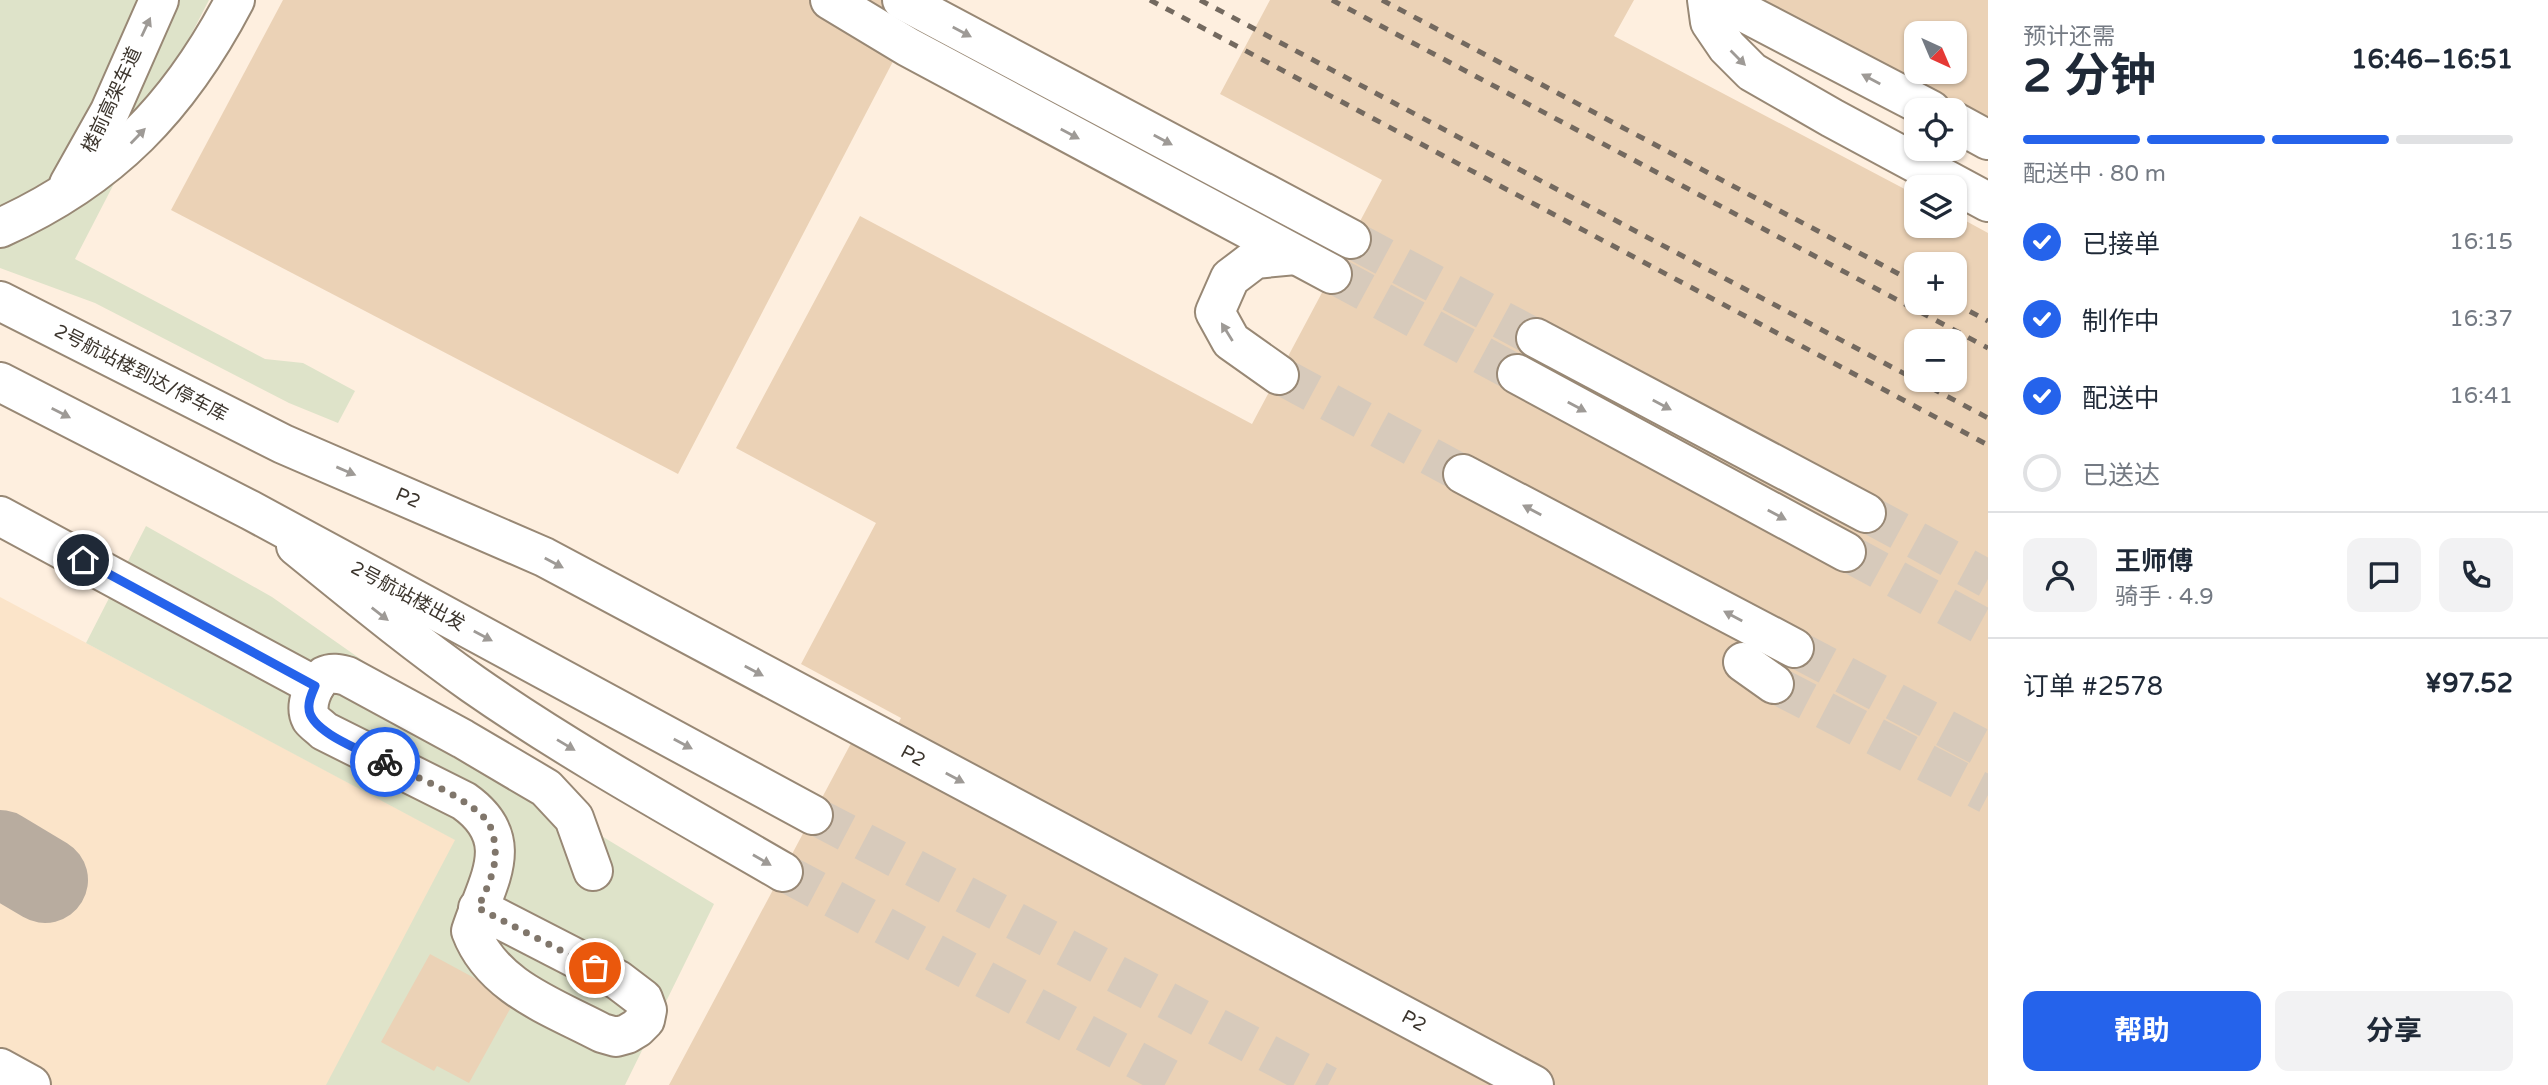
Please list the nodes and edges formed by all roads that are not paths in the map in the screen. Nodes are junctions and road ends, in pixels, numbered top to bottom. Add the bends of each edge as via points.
1 (159, 0) edge
2 (235, 0) edge
3 (830, 0) edge
4 (902, 0) edge
5 (1707, 0) edge
6 (1720, 0) edge
7 (1908, 98) edge
8 (1967, 129) edge
9 (1988, 140) edge
10 (60, 197) junction
11 (1988, 202) edge
12 (0, 228) edge
13 (1351, 239) tunnel mouth
14 (1295, 255) junction
15 (1332, 274) tunnel mouth
16 (0, 301) edge
17 (1536, 338) tunnel mouth
18 (1517, 374) tunnel mouth
19 (1279, 375) tunnel mouth
20 (0, 382) edge
21 (283, 444) joint
22 (1464, 474) tunnel mouth
23 (250, 510) junction
24 (1866, 513) tunnel mouth
25 (0, 516) edge
26 (1846, 552) tunnel mouth
27 (1794, 648) tunnel mouth
28 (1742, 662) dead end
29 (1774, 684) tunnel mouth
30 (315, 686) junction
31 (813, 815) tunnel mouth
32 (593, 871) dead end
33 (783, 872) tunnel mouth
34 (478, 908) dead end
35 (0, 1068) edge
36 (31, 1085) edge
37 (1534, 1085) edge

10 -> 1 main road, 楼前高架车道 via 110,111
10 -> 2 main road, 楼前高架车道 via 109,163 164,109 198,64
3 -> 14 main road via 908,47
4 -> 13 main road
5 -> 11 main road via 1710,22 1752,72
7 -> 6 main road
8 - 9 main road
10 - 12 main road, 楼前高架车道
14 - 15 main road
19 -> 14 main road via 1231,341 1215,312 1230,278 1255,259
16 - 21 main road, 2号航站楼到达/停车库
17 -> 24 main road
18 -> 26 main road
20 -> 23 main road, 2号航站楼出发
21 -> 37 main road, P2 via 544,557
27 -> 22 main road
23 -> 31 main road, 2号航站楼出发
23 -> 33 main road via 474,685 560,742
25 - 30 main road
28 - 29 main road
30 - 32 main road via 335,673 347,676 537,783 574,818
30 - 34 main road via 308,710 324,731 464,801 490,825 495,858
35 - 36 main road

